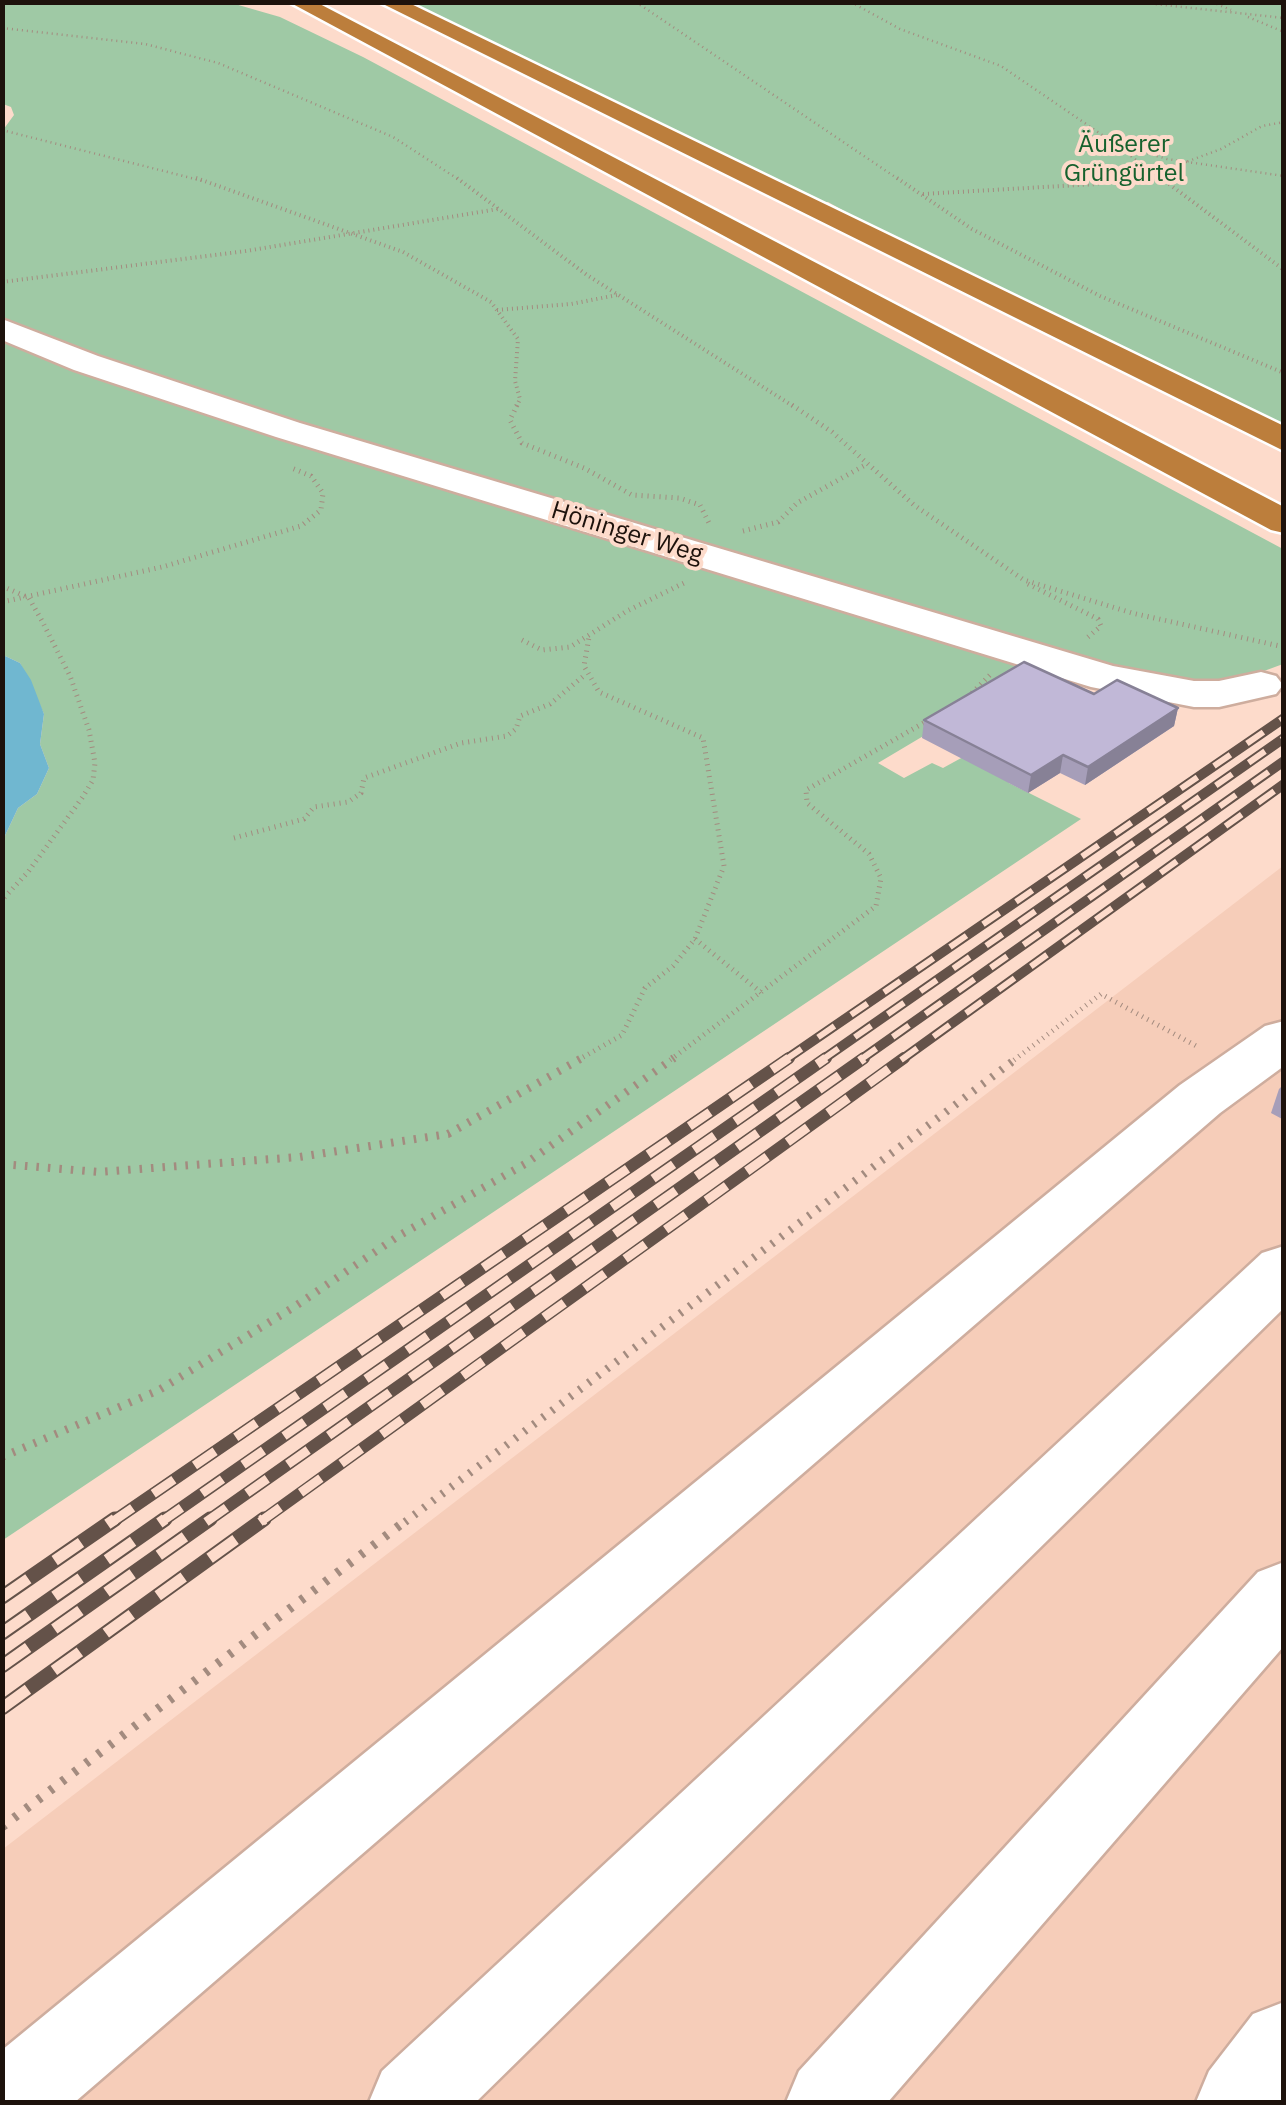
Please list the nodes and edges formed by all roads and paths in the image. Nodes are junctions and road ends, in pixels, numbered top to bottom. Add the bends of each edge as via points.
1 (298, 2) edge
2 (389, 2) edge
3 (636, 2) edge
4 (851, 2) edge
5 (1136, 2) edge
6 (1212, 2) edge
7 (274, 6) dead end
8 (1239, 14) junction
9 (349, 17) edge
10 (1284, 18) edge
11 (2, 28) edge
12 (1284, 32) edge
13 (575, 120) junction
14 (1284, 122) edge
15 (2, 130) edge
16 (1114, 143) junction
17 (1186, 162) junction
18 (1150, 173) junction
19 (1284, 176) edge
20 (921, 194) junction
21 (500, 209) junction
22 (854, 230) junction
23 (348, 235) junction
24 (1284, 270) edge
25 (2, 282) edge
26 (619, 294) junction
27 (497, 310) junction
28 (2, 328) edge
29 (1018, 347) dead end
30 (1284, 373) edge
31 (1284, 440) edge
32 (279, 463) dead end
33 (867, 464) junction
34 (1284, 522) edge
35 (707, 546) junction
36 (1024, 580) junction
37 (2, 586) edge
38 (29, 598) junction
39 (2, 602) edge
40 (589, 637) junction
41 (522, 640) dead end
42 (1008, 647) junction
43 (1284, 647) edge
44 (1058, 663) junction
45 (586, 674) junction
46 (1262, 685) dead end
47 (961, 702) edge
48 (944, 712) edge
49 (234, 838) dead end
50 (2, 900) edge
51 (695, 939) junction
52 (763, 994) junction
53 (1262, 1054) edge
54 (2, 1164) edge
55 (1284, 1268) edge
56 (2, 1457) edge
57 (1284, 1594) edge
58 (2, 1826) edge
59 (1284, 2045) edge
60 (8, 2102) edge
61 (414, 2102) edge
62 (830, 2102) edge
63 (1240, 2102) edge

1 - 9 highway
2 - 22 highway
3 - 20 path
4 - 16 path via 900,29 1001,66
5 - 8 path
6 - 8 path
7 - 9 highway
8 - 10 path
8 - 12 path
9 - 13 highway
9 - 34 highway
11 - 21 path via 145,44 218,62 393,136
13 - 22 highway
13 - 29 highway
14 - 17 path
15 - 23 path via 179,172
16 - 17 path
16 - 18 path
17 - 18 path
17 - 19 path
18 - 20 path via 1096,184
18 - 24 path
20 - 30 path via 972,229 1100,296
21 - 23 path
21 - 26 path
22 - 31 highway
23 - 25 path
23 - 27 path via 403,252
26 - 27 path
26 - 33 path via 832,432
27 - 35 path via 518,339 514,381 520,399 510,420 522,443 632,495 700,505
28 - 35 street, Höninger Weg via 177,394
32 - 38 path via 320,484 321,510 300,526
33 - 35 path via 778,522
33 - 36 path via 914,505
35 - 40 path via 675,589
35 - 42 street, Höninger Weg
36 - 43 path via 1132,613
36 - 44 path via 1101,626
37 - 38 path
38 - 39 path
38 - 50 path via 70,676 95,763 82,798
40 - 41 path via 558,650
40 - 45 path via 582,658
42 - 44 street, Höninger Weg
42 - 47 path via 985,682
44 - 46 street, Höninger Weg via 1168,691 1220,694
45 - 49 path via 550,704 520,716 507,736 461,744 364,778 361,793 348,802 314,807 304,819
45 - 51 path via 616,702 703,738 724,866
48 - 52 path via 806,790 807,803 869,854 881,878 876,906
51 - 52 path
51 - 54 path via 645,988 622,1035 448,1134 299,1157 99,1172
52 - 56 path via 525,1164 400,1235 159,1390
53 - 58 path via 1101,994
53 - 60 street via 1154,1137
55 - 61 street
57 - 62 street
59 - 63 street

